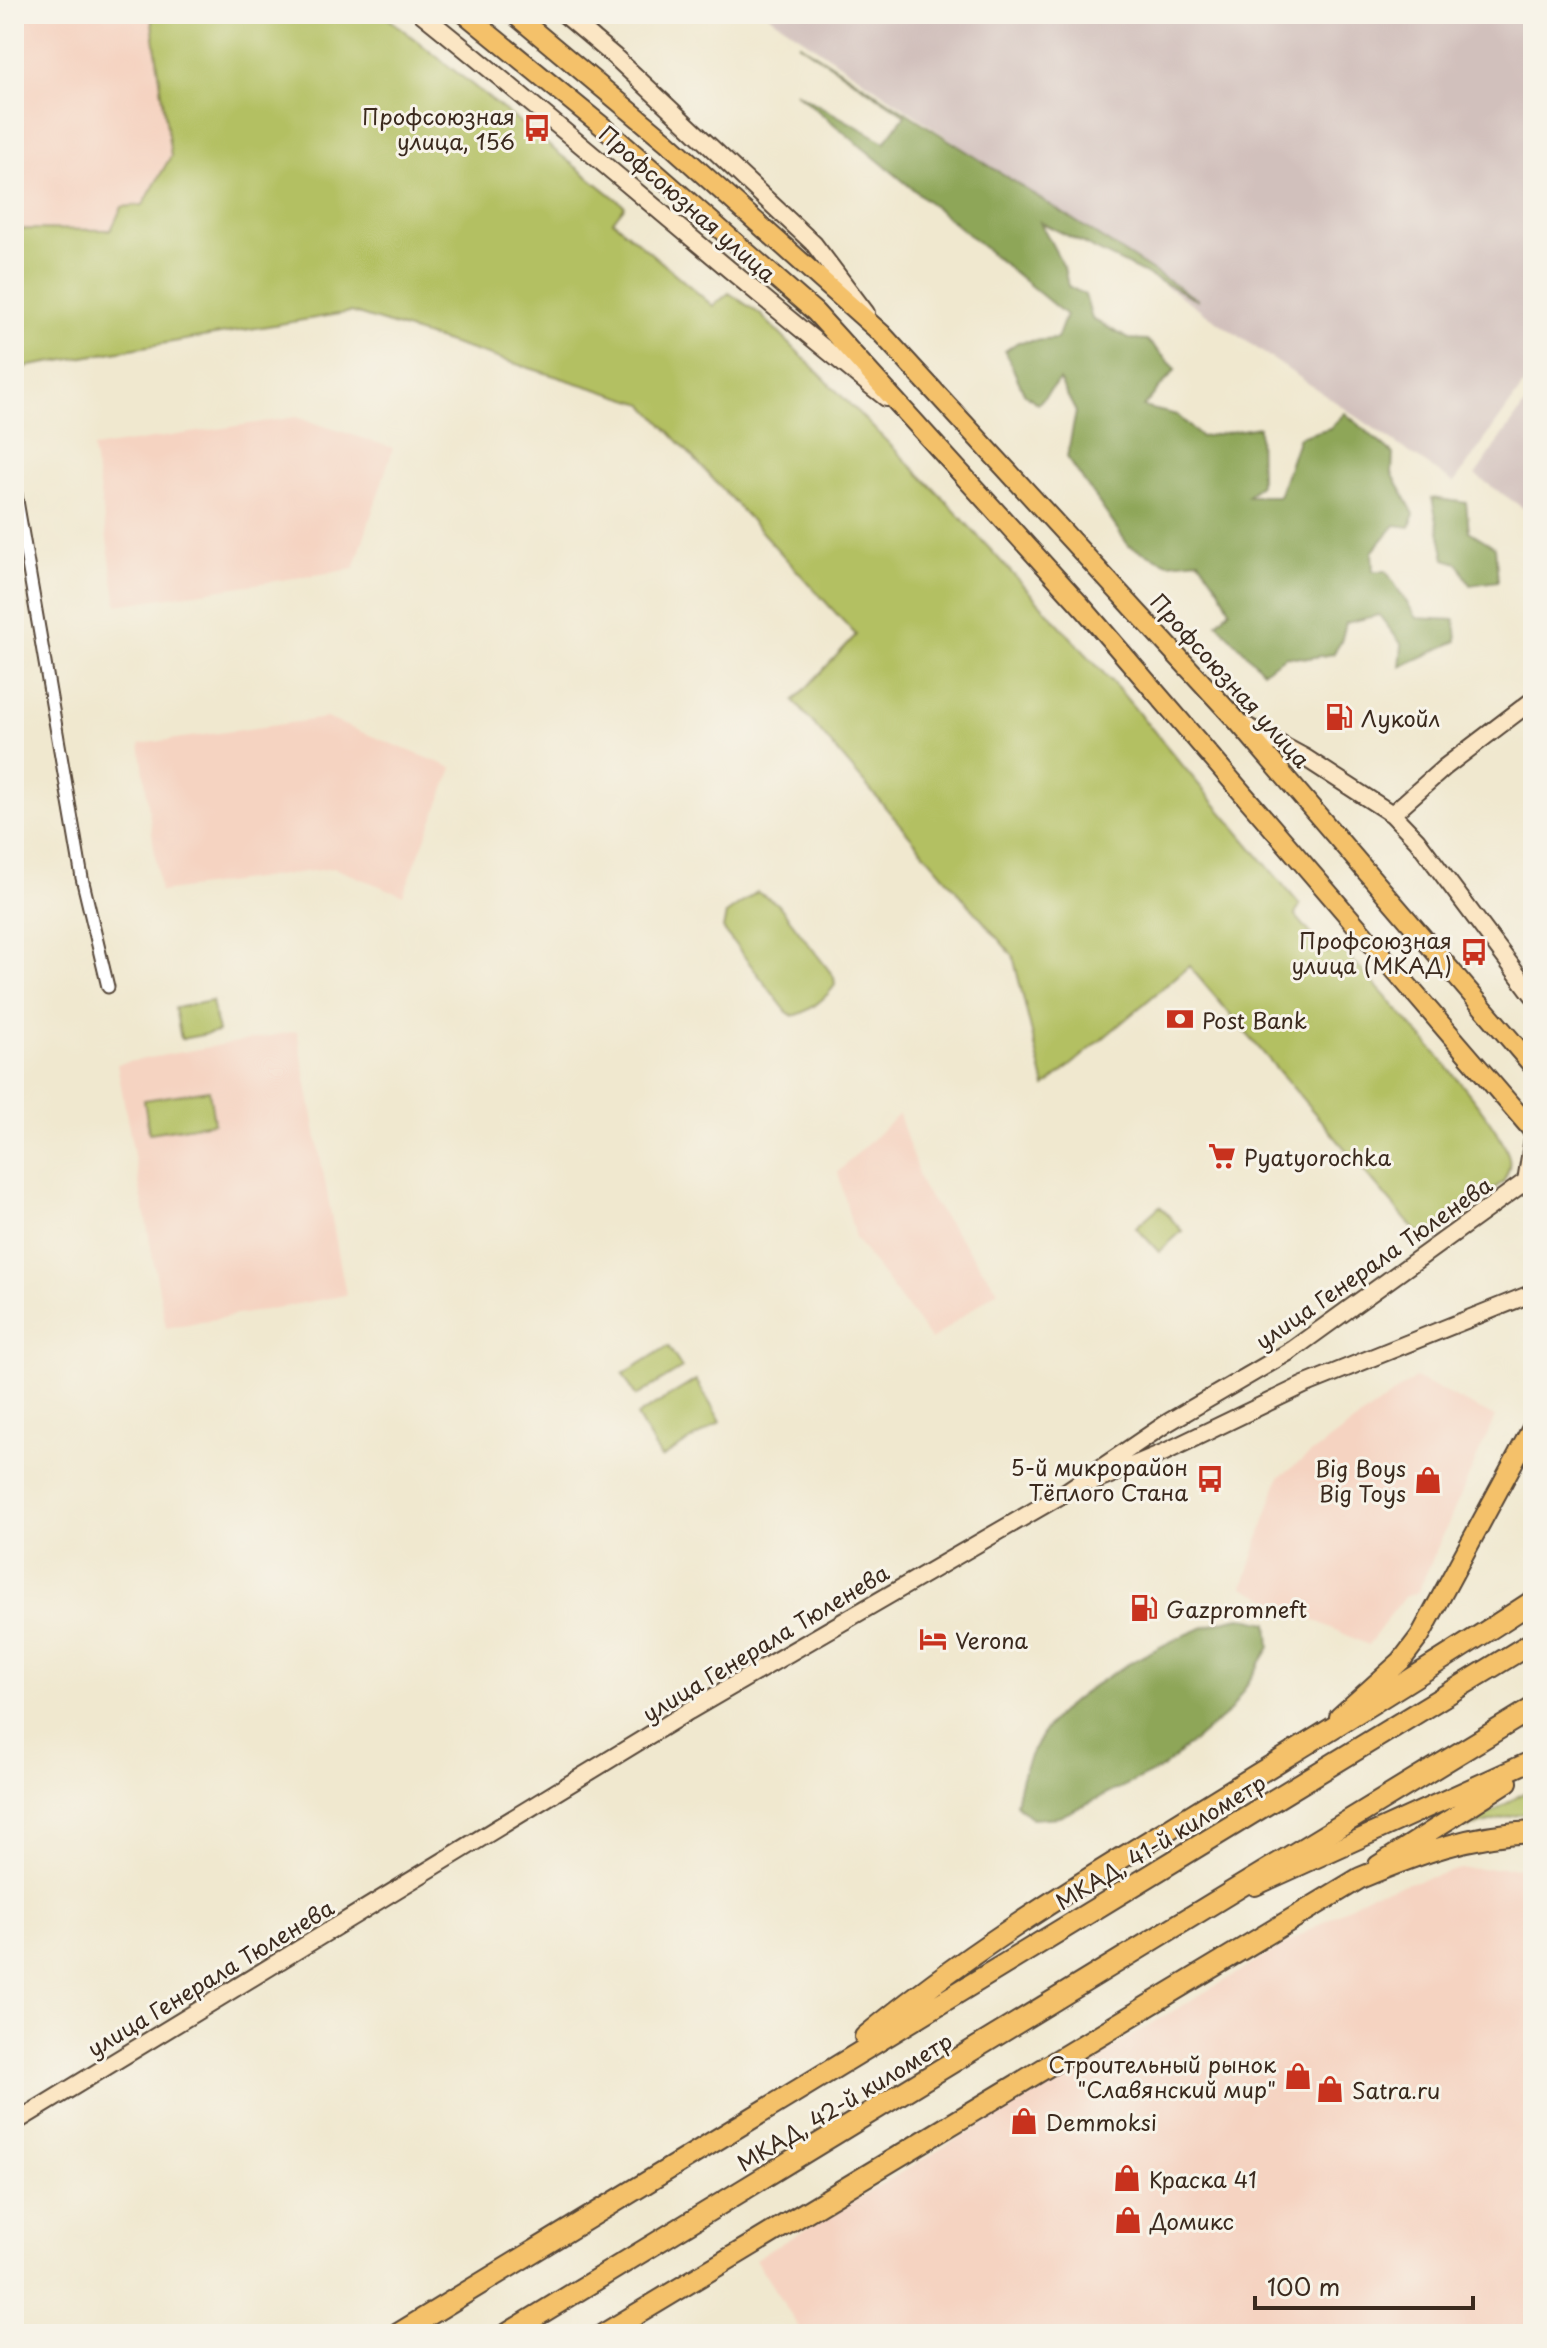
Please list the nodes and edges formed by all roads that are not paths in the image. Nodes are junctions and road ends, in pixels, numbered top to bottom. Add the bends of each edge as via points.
1 (422, 14) edge
2 (465, 14) edge
3 (514, 14) edge
4 (564, 14) edge
5 (882, 334) junction
6 (923, 428) junction
7 (14, 483) edge
8 (1533, 700) edge
9 (1238, 722) junction
10 (1392, 814) junction
11 (108, 987) dead end
12 (1533, 995) edge
13 (1533, 1066) edge
14 (1533, 1131) edge
15 (1533, 1138) edge
16 (1529, 1180) edge
17 (1533, 1293) edge
18 (1533, 1426) edge
19 (1058, 1497) junction
20 (1533, 1601) edge
21 (1533, 1642) edge
22 (1533, 1708) edge
23 (1311, 1741) junction
24 (1533, 1760) edge
25 (1533, 1767) edge
26 (1533, 1832) edge
27 (1360, 1878) junction
28 (1205, 1909) junction
29 (813, 2081) junction
30 (14, 2123) edge
31 (398, 2334) edge
32 (507, 2334) edge
33 (604, 2334) edge

1 - 6 street, Профсоюзная улица
2 - 6 main road, Профсоюзная улица via 815,312
3 - 5 main road, Профсоюзная улица
4 - 5 street, Профсоюзная улица via 814,244
5 - 9 main road, Профсоюзная улица
6 - 14 main road, Профсоюзная улица
7 - 11 street via 82,878
8 - 10 street
9 - 10 street
9 - 13 main road, Профсоюзная улица
10 - 12 street
15 - 16 street, улица Генерала Тюленева
16 - 19 street, улица Генерала Тюленева via 1292,1350 1167,1423
17 - 19 street via 1304,1385
18 - 23 main road via 1420,1636 1401,1661
19 - 30 street, улица Генерала Тюленева via 689,1711
20 - 23 highway
21 - 29 highway, МКАД, 41-й километр
22 - 28 highway
23 - 29 highway via 1019,1921 913,1997
24 - 28 main road
25 - 27 main road
26 - 27 highway via 1435,1847
27 - 33 highway
28 - 32 highway, МКАД, 42-й километр
29 - 31 highway, МКАД, 42-й километр

